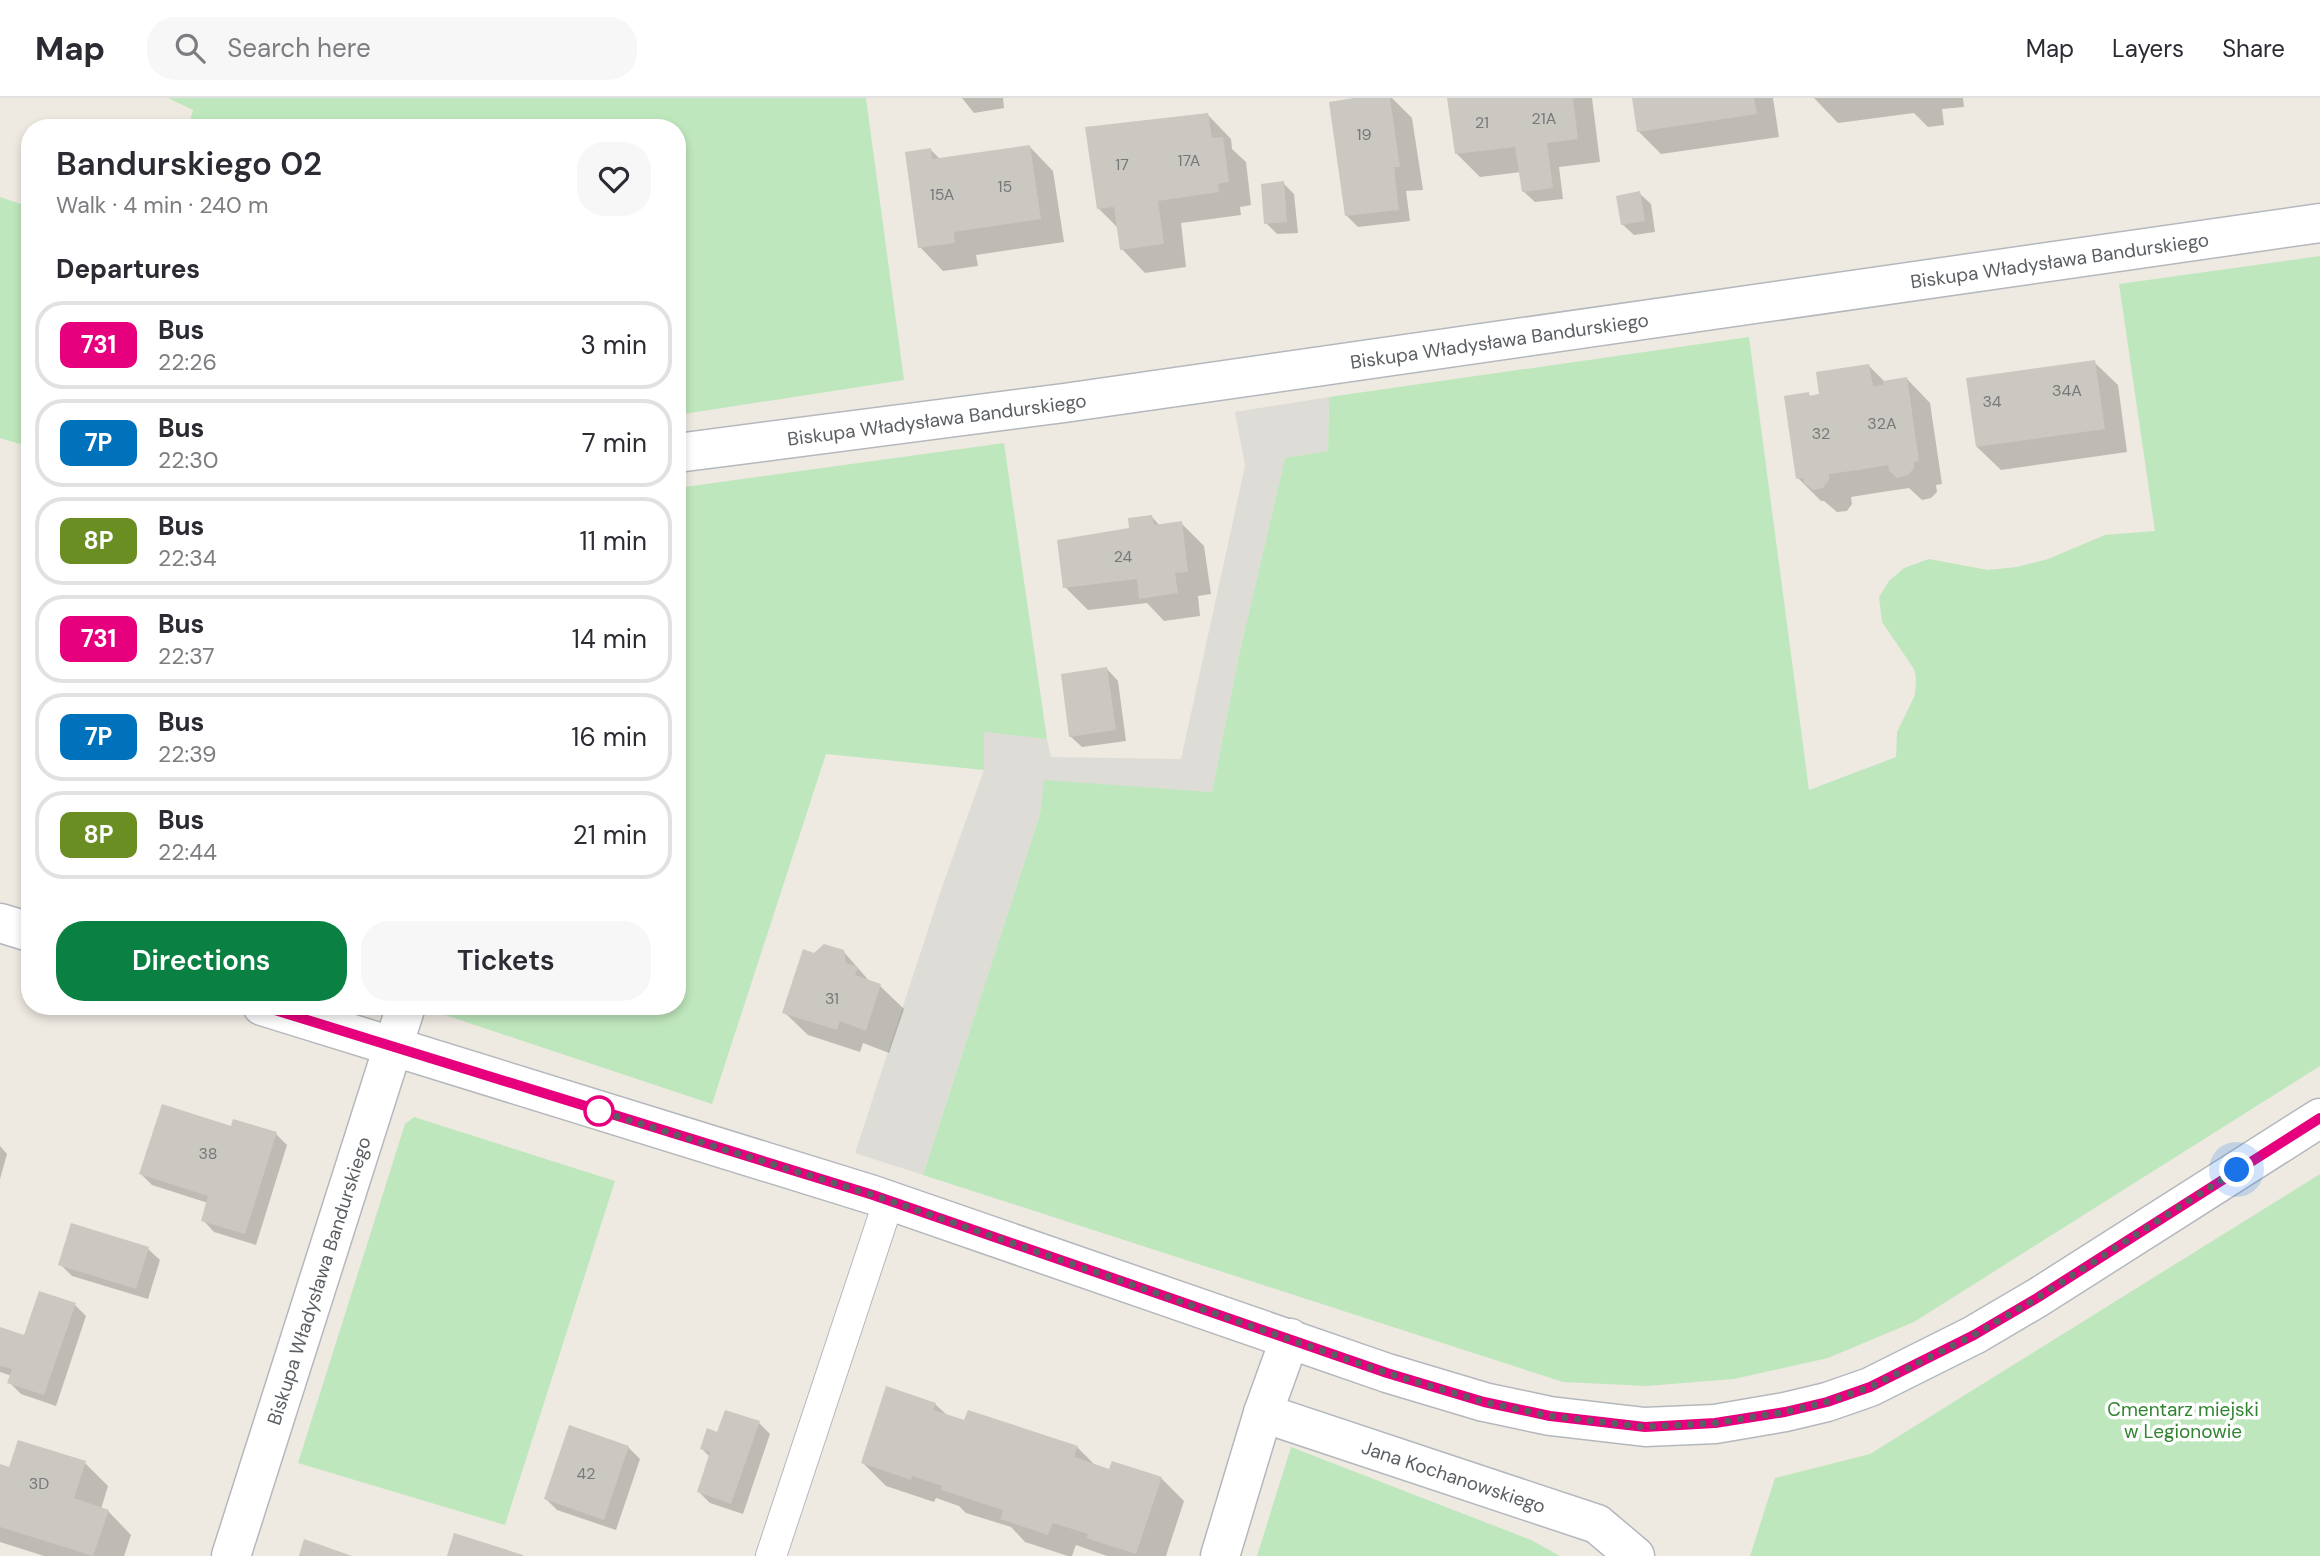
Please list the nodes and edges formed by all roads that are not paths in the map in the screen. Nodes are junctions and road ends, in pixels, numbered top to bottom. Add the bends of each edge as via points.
1 (2320, 223) edge
2 (686, 452) edge
3 (0, 923) edge
4 (21, 929) edge
5 (290, 1015) edge
6 (403, 1015) edge
7 (393, 1048) junction
8 (2320, 1118) edge
9 (889, 1200) junction
10 (1290, 1338) junction
11 (1263, 1412) junction
12 (231, 1556) edge
13 (771, 1556) edge
14 (1220, 1556) edge
15 (1635, 1556) edge

1 - 2 street, Biskupa Władysława Bandurskiego via 1064,403
3 - 4 street
5 - 7 street
6 - 7 street, Biskupa Władysława Bandurskiego
7 - 9 street
7 - 12 street, Biskupa Władysława Bandurskiego
8 - 10 street via 1974,1335 1870,1387 1785,1412 1656,1427 1550,1416 1387,1373
9 - 10 street
9 - 13 lane
10 - 11 street
11 - 14 street
11 - 15 street, Jana Kochanowskiego via 1597,1524

